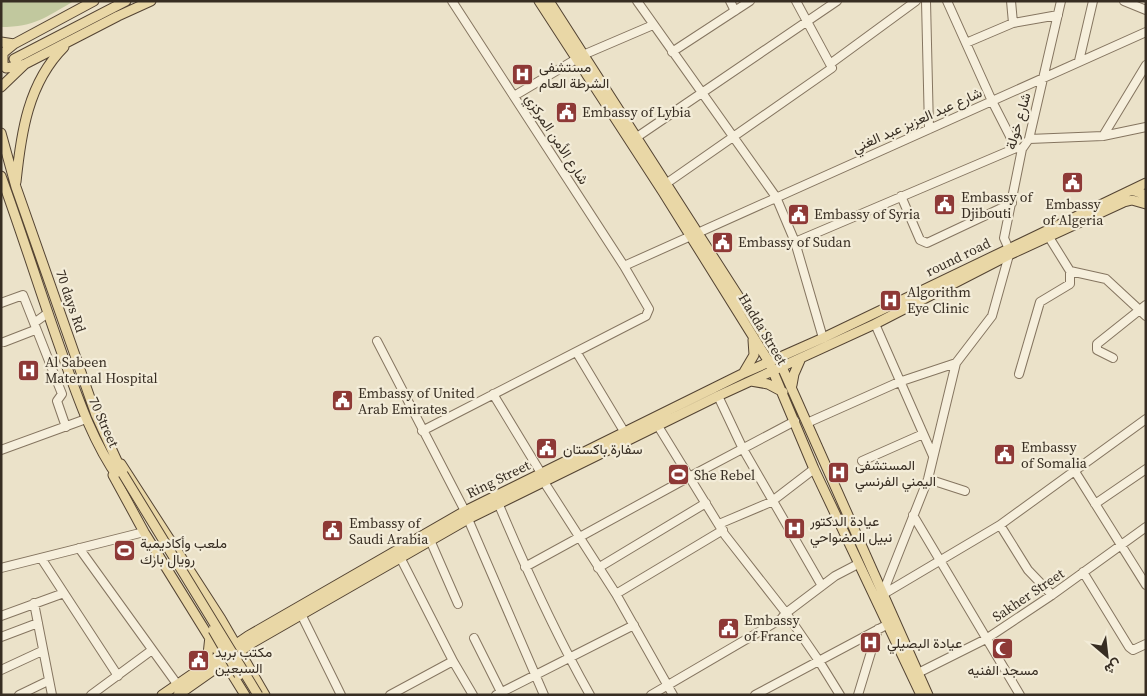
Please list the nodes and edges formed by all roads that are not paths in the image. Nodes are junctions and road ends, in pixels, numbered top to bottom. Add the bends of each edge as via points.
1 (94, 1) edge
2 (112, 1) edge
3 (126, 1) edge
4 (152, 1) edge
5 (452, 1) edge
6 (539, 1) edge
7 (549, 1) edge
8 (637, 1) edge
9 (730, 1) edge
10 (750, 1) edge
11 (796, 1) edge
12 (837, 1) edge
13 (916, 1) edge
14 (926, 1) edge
15 (947, 1) edge
16 (1011, 1) edge
17 (1062, 1) edge
18 (1094, 1) edge
19 (1124, 1) edge
20 (1146, 10) edge
21 (735, 11) junction
22 (1058, 15) junction
23 (806, 21) junction
24 (1013, 23) junction
25 (653, 25) junction
26 (1146, 32) edge
27 (69, 41) junction
28 (1, 42) edge
29 (966, 43) junction
30 (14, 44) junction
31 (672, 52) junction
32 (580, 56) junction
33 (1079, 61) junction
34 (25, 64) junction
35 (830, 64) junction
36 (1146, 65) edge
37 (1044, 77) junction
38 (1, 87) edge
39 (701, 92) junction
40 (514, 96) junction
41 (992, 100) junction
42 (1146, 127) edge
43 (929, 129) junction
44 (1, 134) edge
45 (1103, 136) junction
46 (637, 137) junction
47 (734, 137) junction
48 (1028, 139) junction
49 (1019, 149) junction
50 (1, 176) edge
51 (667, 183) junction
52 (1146, 183) edge
53 (16, 187) junction
54 (1131, 190) junction
55 (1146, 195) edge
56 (901, 196) junction
57 (776, 197) junction
58 (1012, 203) junction
59 (1146, 204) edge
60 (1047, 234) junction
61 (696, 236) junction
62 (795, 242) junction
63 (1009, 251) junction
64 (624, 266) junction
65 (1070, 271) junction
66 (1, 303) edge
67 (1142, 307) edge
68 (48, 313) junction
69 (1146, 316) edge
70 (875, 324) junction
71 (34, 326) junction
72 (753, 338) junction
73 (823, 338) junction
74 (377, 341) dead end
75 (4, 342) dead end
76 (767, 344) junction
77 (794, 350) junction
78 (577, 353) junction
79 (801, 358) junction
80 (1113, 358) dead end
81 (781, 362) junction
82 (956, 363) junction
83 (771, 367) junction
84 (742, 374) junction
85 (1019, 374) dead end
86 (751, 381) junction
87 (899, 382) junction
88 (788, 391) junction
89 (493, 394) junction
90 (718, 396) junction
91 (86, 419) junction
92 (1146, 419) edge
93 (795, 421) junction
94 (807, 423) junction
95 (658, 426) junction
96 (66, 427) junction
97 (422, 431) junction
98 (625, 433) junction
99 (923, 434) junction
100 (743, 449) junction
101 (1, 450) edge
102 (933, 456) junction
103 (110, 458) junction
104 (862, 461) dead end
105 (814, 468) junction
106 (1146, 468) edge
107 (1074, 470) junction
108 (121, 476) junction
109 (690, 476) junction
110 (543, 477) junction
111 (928, 479) junction
112 (965, 491) dead end
113 (771, 502) junction
114 (706, 503) junction
115 (499, 504) junction
116 (1095, 504) junction
117 (466, 515) junction
118 (914, 515) junction
119 (1000, 526) junction
120 (1146, 526) edge
121 (721, 527) junction
122 (144, 532) junction
123 (579, 538) junction
124 (430, 540) junction
125 (1121, 545) junction
126 (79, 548) junction
127 (400, 557) junction
128 (41, 558) junction
129 (942, 561) junction
130 (858, 564) junction
131 (525, 567) junction
132 (1, 568) edge
133 (598, 568) junction
134 (1084, 572) junction
135 (342, 585) junction
136 (1146, 585) edge
137 (822, 586) junction
138 (334, 590) junction
139 (64, 593) junction
140 (616, 594) junction
141 (882, 595) junction
142 (1052, 595) junction
143 (34, 603) junction
144 (458, 604) dead end
145 (786, 613) junction
146 (301, 614) junction
147 (1, 616) edge
148 (221, 620) junction
149 (38, 623) junction
150 (890, 623) junction
151 (634, 625) junction
152 (878, 629) junction
153 (208, 632) junction
154 (230, 636) junction
155 (1, 637) edge
156 (474, 638) dead end
157 (986, 638) junction
158 (250, 640) junction
159 (1146, 644) edge
160 (238, 648) junction
161 (152, 650) junction
162 (42, 651) junction
163 (223, 657) junction
164 (569, 658) junction
165 (453, 661) junction
166 (820, 661) junction
167 (246, 662) junction
168 (210, 666) junction
169 (1, 670) edge
170 (918, 672) junction
171 (535, 674) junction
172 (118, 676) junction
173 (234, 676) junction
174 (48, 681) junction
175 (258, 683) junction
176 (177, 684) junction
177 (667, 685) junction
178 (247, 694) edge
179 (498, 694) edge
180 (19, 695) edge
181 (52, 695) edge
182 (91, 695) edge
183 (162, 695) edge
184 (178, 695) edge
185 (258, 695) edge
186 (265, 695) edge
187 (341, 695) edge
188 (390, 695) edge
189 (473, 695) edge
190 (544, 695) edge
191 (590, 695) edge
192 (651, 695) edge
193 (673, 695) edge
194 (755, 695) edge
195 (840, 695) edge
196 (858, 695) edge
197 (922, 695) edge
198 (928, 695) edge
199 (1020, 695) edge

1 - 30 main road
2 - 3 main road via 13,57
4 - 27 main road
5 - 40 street, شارع الأمن المركزي
6 - 32 main road, Hadda Street
7 - 32 main road, Hadda Street
8 - 25 street
9 - 21 street
10 - 21 street
11 - 23 street
12 - 23 street
13 - 35 street
14 - 43 street
15 - 29 street
16 - 24 street
17 - 22 street, شارع خولة
18 - 33 street
19 - 20 street
21 - 31 street
22 - 24 street
22 - 37 street, شارع خولة
23 - 35 street
23 - 39 street
24 - 29 street
25 - 31 street
25 - 32 street
26 - 33 street, شارع عبد العزيز عبد الغني
27 - 34 main road
27 - 53 main road via 42,74 26,115 20,138
28 - 30 main road
29 - 41 street
30 - 34 main road via 3,53 3,64 11,69
31 - 39 street
32 - 40 street
32 - 46 main road, Hadda Street
32 - 61 main road, Hadda Street
33 - 37 street, شارع عبد العزيز عبد الغني
34 - 38 main road
35 - 47 street via 832,68
36 - 45 street
37 - 41 street, شارع عبد العزيز عبد الغني
37 - 48 street, شارع خولة
39 - 46 street
39 - 47 street
40 - 64 street, شارع الأمن المركزي
41 - 43 street, شارع عبد العزيز عبد الغني
41 - 49 street
42 - 45 street
43 - 57 street, شارع عبد العزيز عبد الغني
44 - 53 main road, 70 days Rd
45 - 48 street
46 - 51 main road, Hadda Street
47 - 51 street
47 - 57 street
48 - 49 street, شارع خولة
49 - 56 street
49 - 58 street, شارع خولة
50 - 68 main road, 70 Street
51 - 61 main road, Hadda Street
52 - 54 main road, round road
53 - 103 main road, 70 days Rd
54 - 55 main road
54 - 60 main road, round road
56 - 58 street via 923,243
56 - 62 street
57 - 61 street, شارع عبد العزيز عبد الغني
57 - 62 street
58 - 63 street, شارع خولة via 1004,238
59 - 60 main road, round road via 1132,200 1124,202
60 - 63 main road, round road
60 - 65 street
61 - 64 street, شارع عبد العزيز عبد الغني
61 - 72 main road, Hadda Street
61 - 76 main road, Hadda Street
62 - 73 street
63 - 70 main road, round road
63 - 73 main road, round road
63 - 82 street, شارع خولة via 992,316
64 - 78 street, شارع الأمن المركزي via 649,309 646,316
65 - 67 street via 1106,279
65 - 85 street via 1070,284 1040,302
66 - 71 street via 23,295
67 - 69 street
67 - 80 street via 1097,344 1097,350
68 - 71 street
68 - 91 main road, 70 Street
70 - 79 main road, round road
70 - 87 street
71 - 75 street
71 - 96 street via 62,394 57,401
72 - 83 main road, Hadda Street
72 - 84 main road via 754,355
73 - 77 main road, round road
74 - 97 street
76 - 77 main road
76 - 81 main road, Hadda Street
77 - 81 main road, round road
78 - 89 street
78 - 98 street
79 - 81 main road, round road
79 - 88 main road
81 - 83 main road, round road
81 - 88 main road, Hadda Street
82 - 87 street
82 - 102 street
83 - 84 main road, Ring Street
83 - 86 main road, Ring Street
83 - 88 main road, Hadda Street
84 - 98 main road, Ring Street
86 - 88 main road
86 - 90 main road, Ring Street
87 - 94 street
87 - 99 street
88 - 93 main road, Hadda Street
88 - 94 main road, Hadda Street
89 - 97 street
89 - 110 street
90 - 95 main road, Ring Street
90 - 100 street
91 - 96 street
91 - 103 main road, 70 Street
92 - 107 street
93 - 100 street
93 - 105 main road, Hadda Street
94 - 141 main road, Hadda Street
95 - 109 street
95 - 110 main road, Ring Street
96 - 101 street
97 - 117 street
98 - 110 main road, Ring Street
99 - 102 street
99 - 104 street
100 - 109 street
100 - 113 street
102 - 111 street
103 - 108 main road, 70 Street
103 - 122 main road
103 - 148 main road via 127,471
105 - 113 street
105 - 130 main road, Hadda Street
106 - 116 street
107 - 116 street
107 - 119 street
108 - 178 main road, bridge
108 - 185 main road, bridge
109 - 114 street
109 - 123 street
110 - 115 main road, Ring Street
110 - 117 main road, Ring Street
110 - 123 street
111 - 112 street
111 - 118 street
113 - 121 street
113 - 137 street
114 - 121 street
114 - 133 street
115 - 117 main road, Ring Street
115 - 131 street
116 - 125 street
117 - 124 main road, Ring Street
117 - 135 main road, Ring Street
117 - 171 street
118 - 129 street
118 - 141 street
119 - 129 street
119 - 142 street via 1028,570
120 - 125 street, Sakher Street
121 - 140 street
121 - 145 street
122 - 126 street
122 - 153 main road
123 - 131 street
123 - 133 street
124 - 127 main road, Ring Street
124 - 144 street
125 - 134 street, Sakher Street
125 - 136 street
126 - 128 street
126 - 161 street
127 - 135 main road, Ring Street
127 - 165 street
128 - 132 street
128 - 139 street
129 - 141 street
129 - 157 street
130 - 137 street
130 - 150 main road, Hadda Street
131 - 164 street
133 - 140 street
134 - 142 street, Sakher Street
134 - 159 street via 1129,646 1133,650
135 - 138 main road, Ring Street
137 - 145 street
138 - 146 main road, Ring Street
138 - 158 main road, Ring Street
139 - 143 street
139 - 172 street
140 - 151 street
141 - 150 main road, Hadda Street
142 - 157 street, Sakher Street
143 - 147 street
143 - 149 street
145 - 166 street
145 - 177 street via 781,619
146 - 158 main road, Ring Street
146 - 187 street
148 - 153 main road via 216,631
148 - 154 main road
149 - 155 street
149 - 162 street
150 - 152 street
150 - 170 main road, Hadda Street
150 - 197 main road, Hadda Street
151 - 164 street
151 - 177 street
152 - 166 street
152 - 196 street
153 - 163 main road
153 - 168 main road
154 - 158 main road
154 - 160 main road
156 - 179 street
157 - 170 street, Sakher Street
157 - 199 street
158 - 160 main road
158 - 167 main road via 244,654
160 - 163 main road
160 - 167 main road
161 - 172 street
161 - 176 street
162 - 169 street
162 - 174 street
163 - 168 main road
163 - 173 main road
164 - 171 street
164 - 191 street
165 - 188 street
165 - 189 street
166 - 194 street
166 - 195 street
167 - 175 main road
168 - 173 main road
168 - 176 main road
168 - 184 main road
170 - 198 main road, Hadda Street
171 - 179 street
171 - 190 street
172 - 182 street
173 - 178 main road
174 - 180 street
174 - 181 street
175 - 178 main road via 253,680 246,682
175 - 186 main road
176 - 183 main road
177 - 192 street
177 - 193 street

